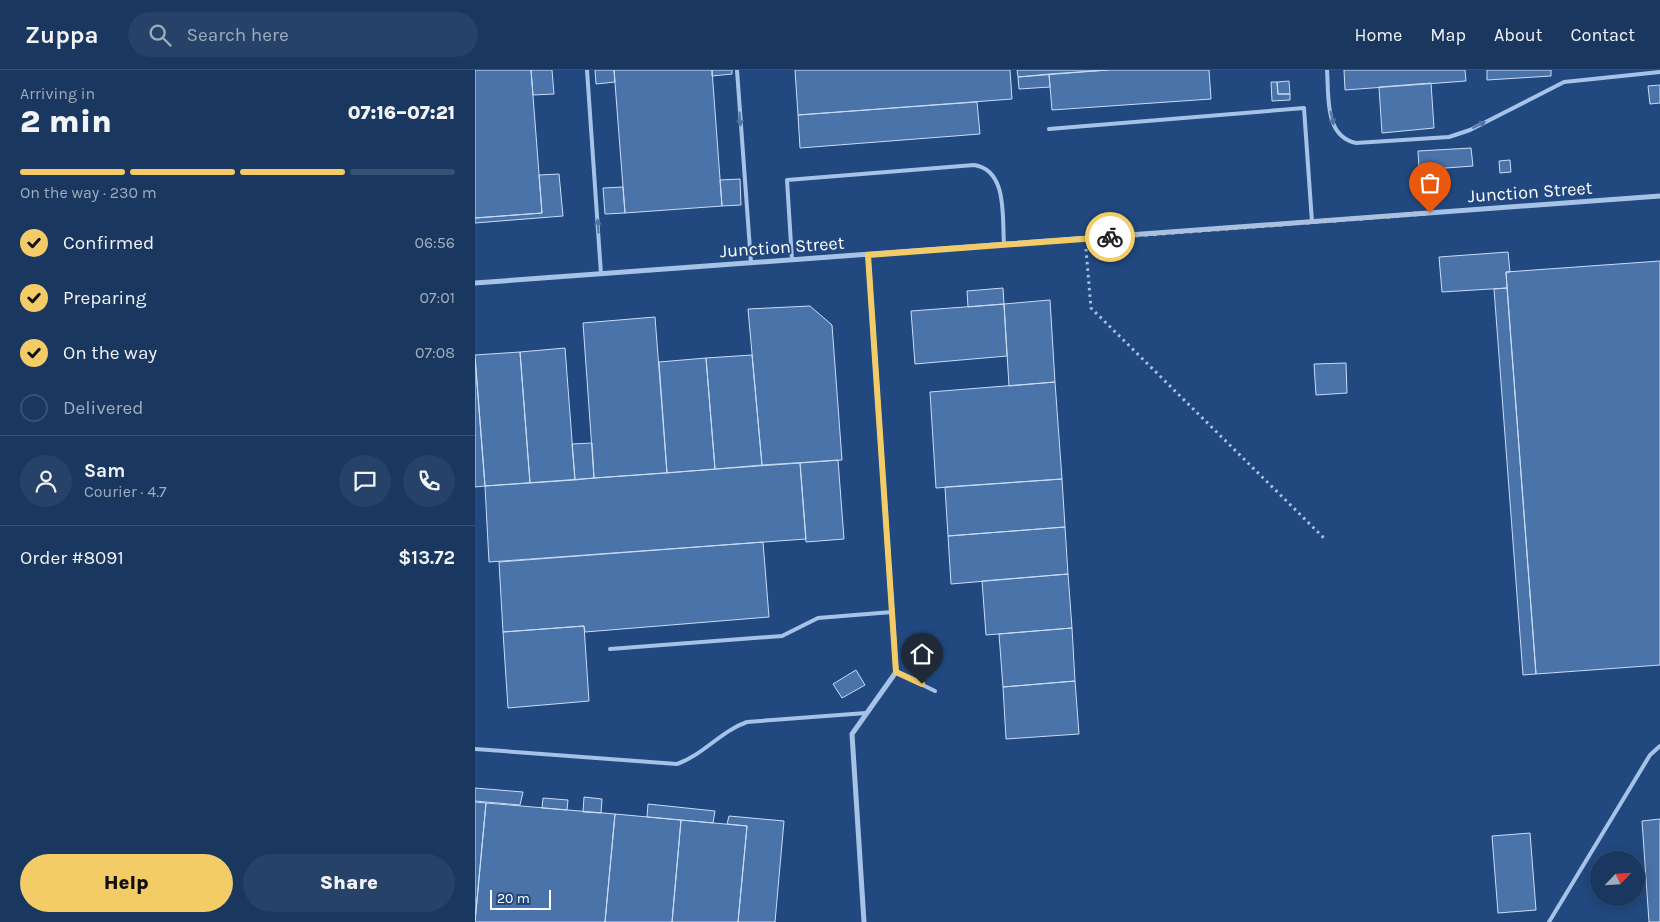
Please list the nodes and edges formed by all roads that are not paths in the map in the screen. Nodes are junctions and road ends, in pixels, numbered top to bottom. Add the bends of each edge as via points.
1 (587, 70) edge
2 (737, 70) edge
3 (1327, 70) edge
4 (1660, 72) edge
5 (1049, 129) dead end
6 (1660, 196) edge
7 (1313, 222) junction
8 (1004, 244) junction
9 (868, 255) junction
10 (792, 260) junction
11 (751, 263) junction
12 (601, 274) junction
13 (475, 283) edge
14 (892, 612) junction
15 (610, 649) dead end
16 (896, 672) junction
17 (935, 691) dead end
18 (866, 713) junction
19 (1660, 746) edge
20 (475, 749) edge
21 (864, 922) edge
22 (1549, 922) edge

12 -> 1 lane
2 -> 11 lane
3 -> 4 lane via 1333,124 1342,137 1356,143 1449,136 1470,130 1565,82
5 - 7 lane via 1304,108
6 - 7 street, Junction Street
7 - 8 street, Junction Street
8 - 9 street, Junction Street
8 - 10 lane via 999,188 989,170 974,165 787,180
9 - 10 street, Junction Street
9 - 14 street
10 - 11 street, Junction Street
11 - 12 street, Junction Street
12 - 13 street, Junction Street
14 - 15 lane via 818,618 782,636
14 - 16 street
16 - 17 lane
16 - 18 street
18 - 20 lane via 747,722 735,726 695,756 677,764
18 - 21 street via 852,734
19 - 22 lane via 1650,755

